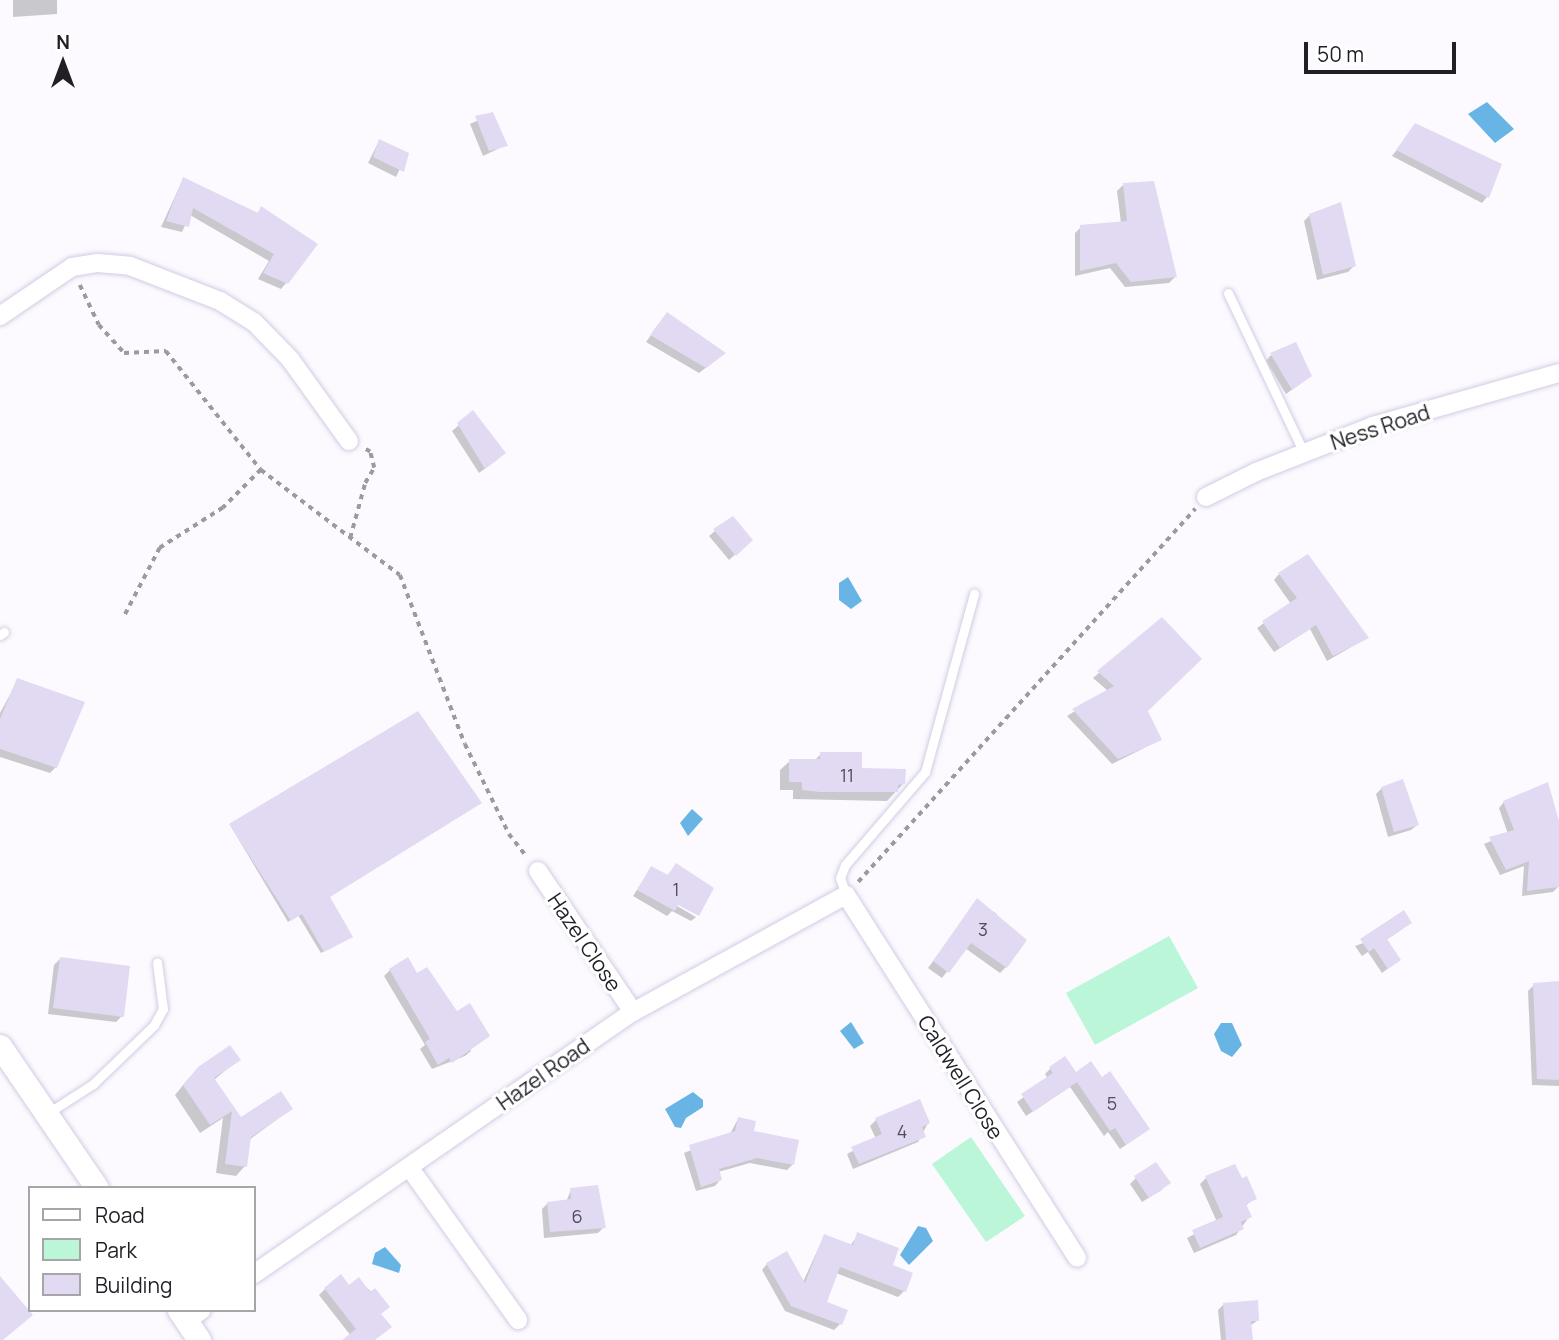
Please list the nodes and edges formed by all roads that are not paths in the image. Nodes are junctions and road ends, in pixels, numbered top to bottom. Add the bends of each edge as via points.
1 (1228, 293) dead end
2 (0, 316) edge
3 (1559, 373) edge
4 (349, 440) road end
5 (1304, 453) junction
6 (1206, 497) road end
7 (974, 594) dead end
8 (538, 871) road end
9 (846, 895) junction
10 (158, 962) dead end
11 (633, 1012) junction
12 (0, 1046) edge
13 (47, 1114) junction
14 (409, 1167) junction
15 (96, 1186) edge
16 (1077, 1258) dead end
17 (256, 1273) edge
18 (518, 1320) dead end

1 - 5 lane
2 - 4 street via 72,267 98,263 130,266 220,301 254,322 290,359
3 - 5 street, Ness Road via 1373,426
5 - 6 street, Ness Road
7 - 9 lane via 925,772 845,864 840,878
8 - 11 street, Hazel Close
9 - 11 street, Hazel Road
9 - 16 street, Caldwell Close
10 - 13 lane via 163,1009 154,1025 93,1084
11 - 14 street, Hazel Road
12 - 13 street
13 - 15 street
14 - 17 street, Hazel Road
14 - 18 street

